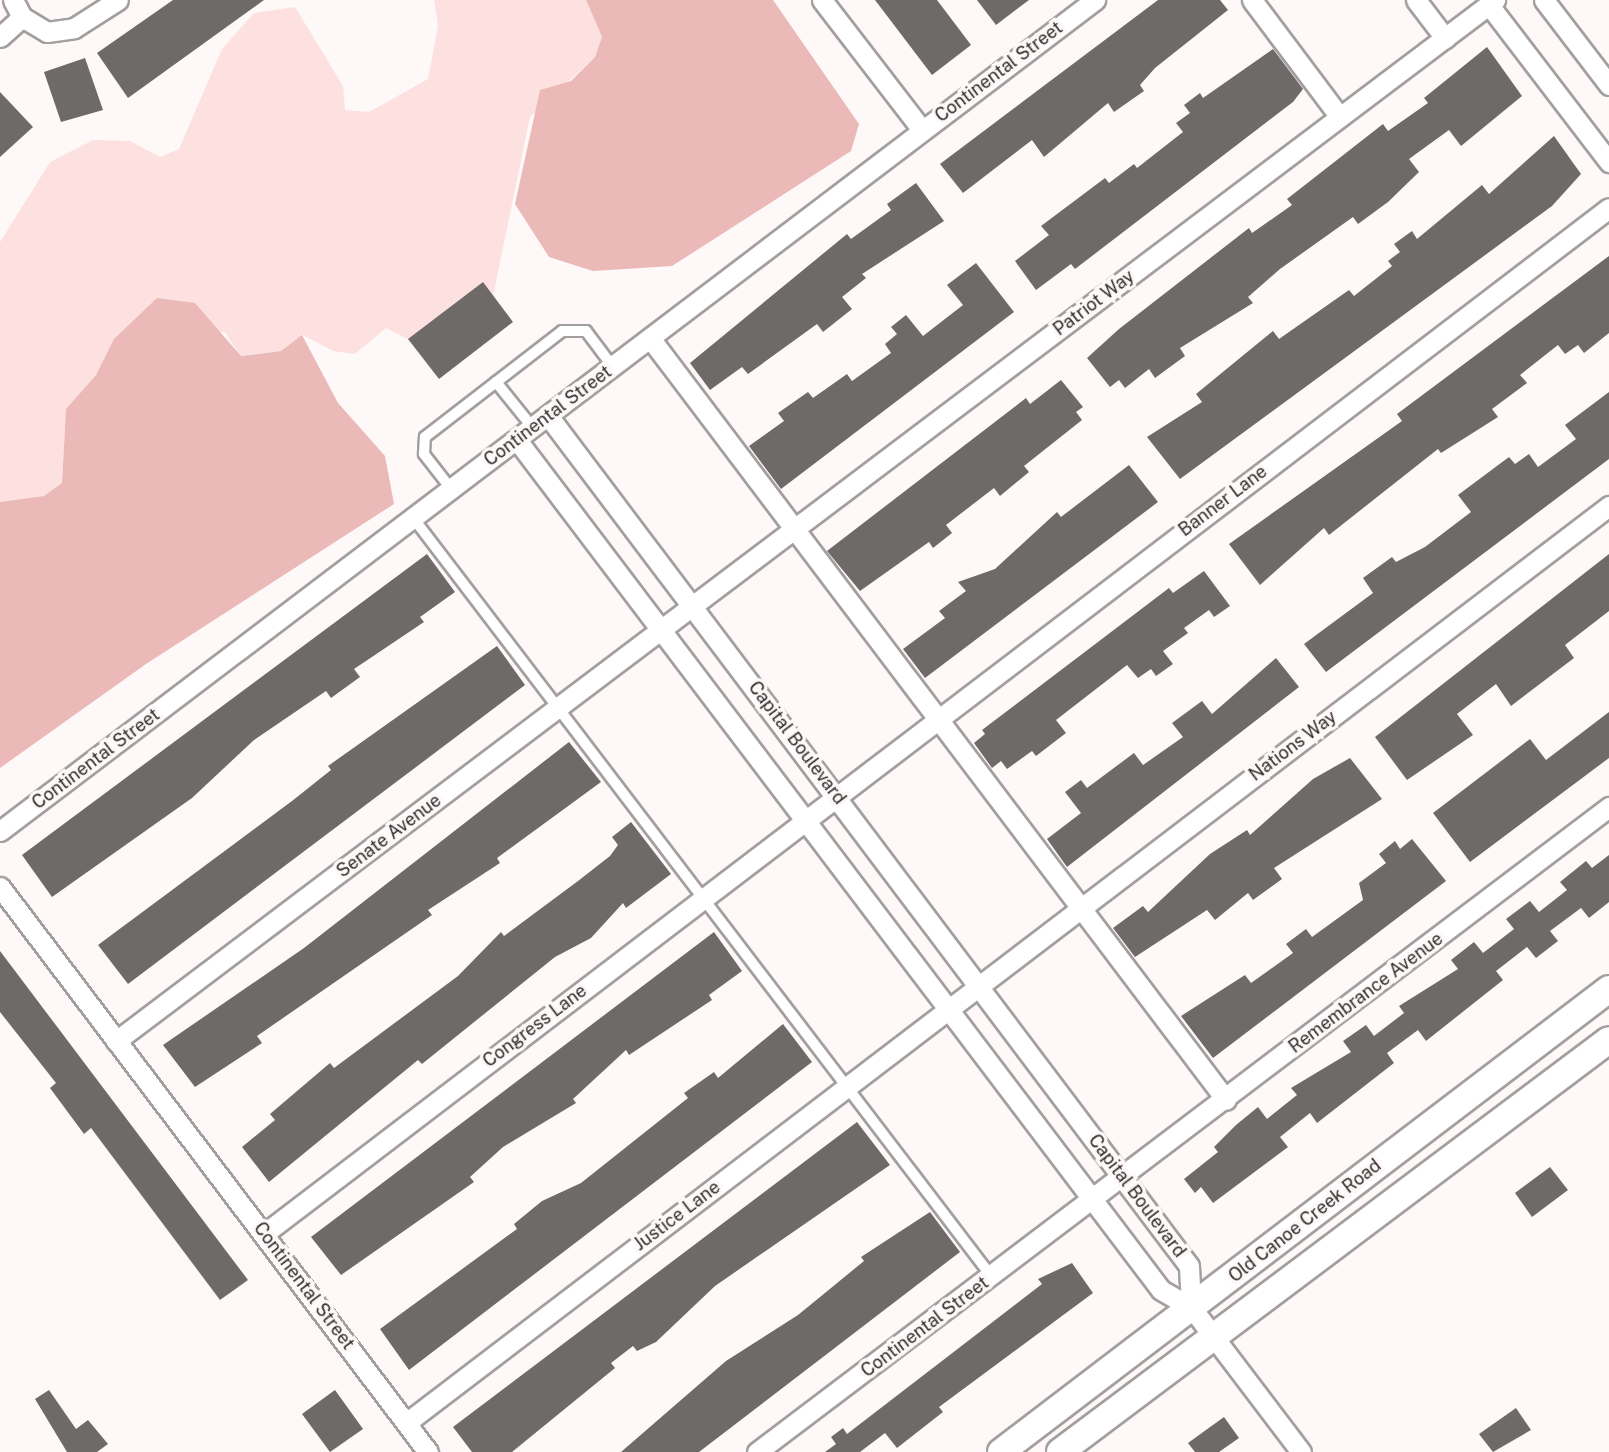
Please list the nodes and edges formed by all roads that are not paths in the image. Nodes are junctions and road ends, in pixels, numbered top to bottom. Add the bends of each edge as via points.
1 (118, 0) edge
2 (822, 0) edge
3 (1095, 0) edge
4 (1252, 0) edge
5 (1416, 0) edge
6 (1544, 0) edge
7 (1492, 2) edge
8 (18, 8) edge
9 (0, 37) edge
10 (1445, 38) junction
11 (1609, 85) edge
12 (1340, 117) junction
13 (922, 130) junction
14 (1609, 162) edge
15 (1609, 208) edge
16 (650, 338) junction
17 (613, 367) junction
18 (496, 382) junction
19 (533, 429) junction
20 (452, 490) junction
21 (1609, 506) edge
22 (414, 519) junction
23 (794, 529) junction
24 (693, 606) junction
25 (661, 631) junction
26 (560, 708) junction
27 (938, 718) junction
28 (837, 795) junction
29 (1609, 807) edge
30 (804, 820) junction
31 (0, 831) edge
32 (0, 887) edge
33 (703, 897) junction
34 (1079, 908) junction
35 (978, 986) junction
36 (1609, 989) edge
37 (947, 1010) junction
38 (1609, 1040) edge
39 (116, 1041) junction
40 (848, 1086) junction
41 (1226, 1100) junction
42 (1123, 1178) junction
43 (1092, 1202) junction
44 (265, 1233) junction
45 (992, 1277) junction
46 (1191, 1307) junction
47 (1213, 1334) junction
48 (407, 1423) junction
49 (1062, 1451) edge
50 (428, 1452) edge
51 (757, 1452) edge
52 (1000, 1452) edge
53 (1301, 1452) edge

1 - 8 street via 74,27 47,32
2 - 13 street
3 - 13 street, Continental Street
4 - 12 street
5 - 10 street
6 - 11 street
7 - 10 street, Patriot Way
7 - 14 street
8 - 9 street
10 - 12 street, Patriot Way
12 - 23 street, Patriot Way
13 - 16 street, Continental Street
15 - 27 street, Banner Lane
16 - 17 street, Continental Street
16 - 23 street
17 - 18 lane via 586,331 570,327
17 - 19 street, Continental Street
18 - 19 lane
18 - 20 lane via 422,444
19 - 20 street, Continental Street
19 - 24 street, Capital Boulevard
19 - 25 street
20 - 22 street, Continental Street
21 - 34 street, Nations Way
22 - 26 lane
22 - 31 street, Continental Street
23 - 24 street, Patriot Way
23 - 27 street
24 - 25 street, Patriot Way
24 - 28 street, Capital Boulevard
25 - 26 street, Senate Avenue
25 - 30 street
26 - 33 lane
26 - 39 street, Senate Avenue
27 - 28 street, Banner Lane
27 - 34 street
28 - 30 street, Banner Lane
28 - 35 street, Capital Boulevard
29 - 41 street, Remembrance Avenue
30 - 33 street, Congress Lane
30 - 37 street
32 - 39 street, Continental Street
33 - 40 lane
33 - 44 street, Congress Lane
34 - 35 street, Nations Way
34 - 41 street
35 - 37 street, Nations Way
35 - 42 street, Capital Boulevard
36 - 46 main road, Old Canoe Creek Road
37 - 40 street, Justice Lane
37 - 43 street
38 - 47 main road, Old Canoe Creek Road
39 - 44 street, Continental Street
40 - 45 lane
40 - 48 street, Justice Lane
41 - 42 street, Remembrance Avenue
42 - 43 street, Continental Street
42 - 46 street, Capital Boulevard via 1189,1266
43 - 45 street, Continental Street
43 - 46 street via 1161,1290
44 - 48 street, Continental Street
45 - 51 street, Continental Street
46 - 47 street
46 - 52 main road, Old Canoe Creek Road
47 - 49 main road, Old Canoe Creek Road
47 - 53 street
48 - 50 street, Continental Street

